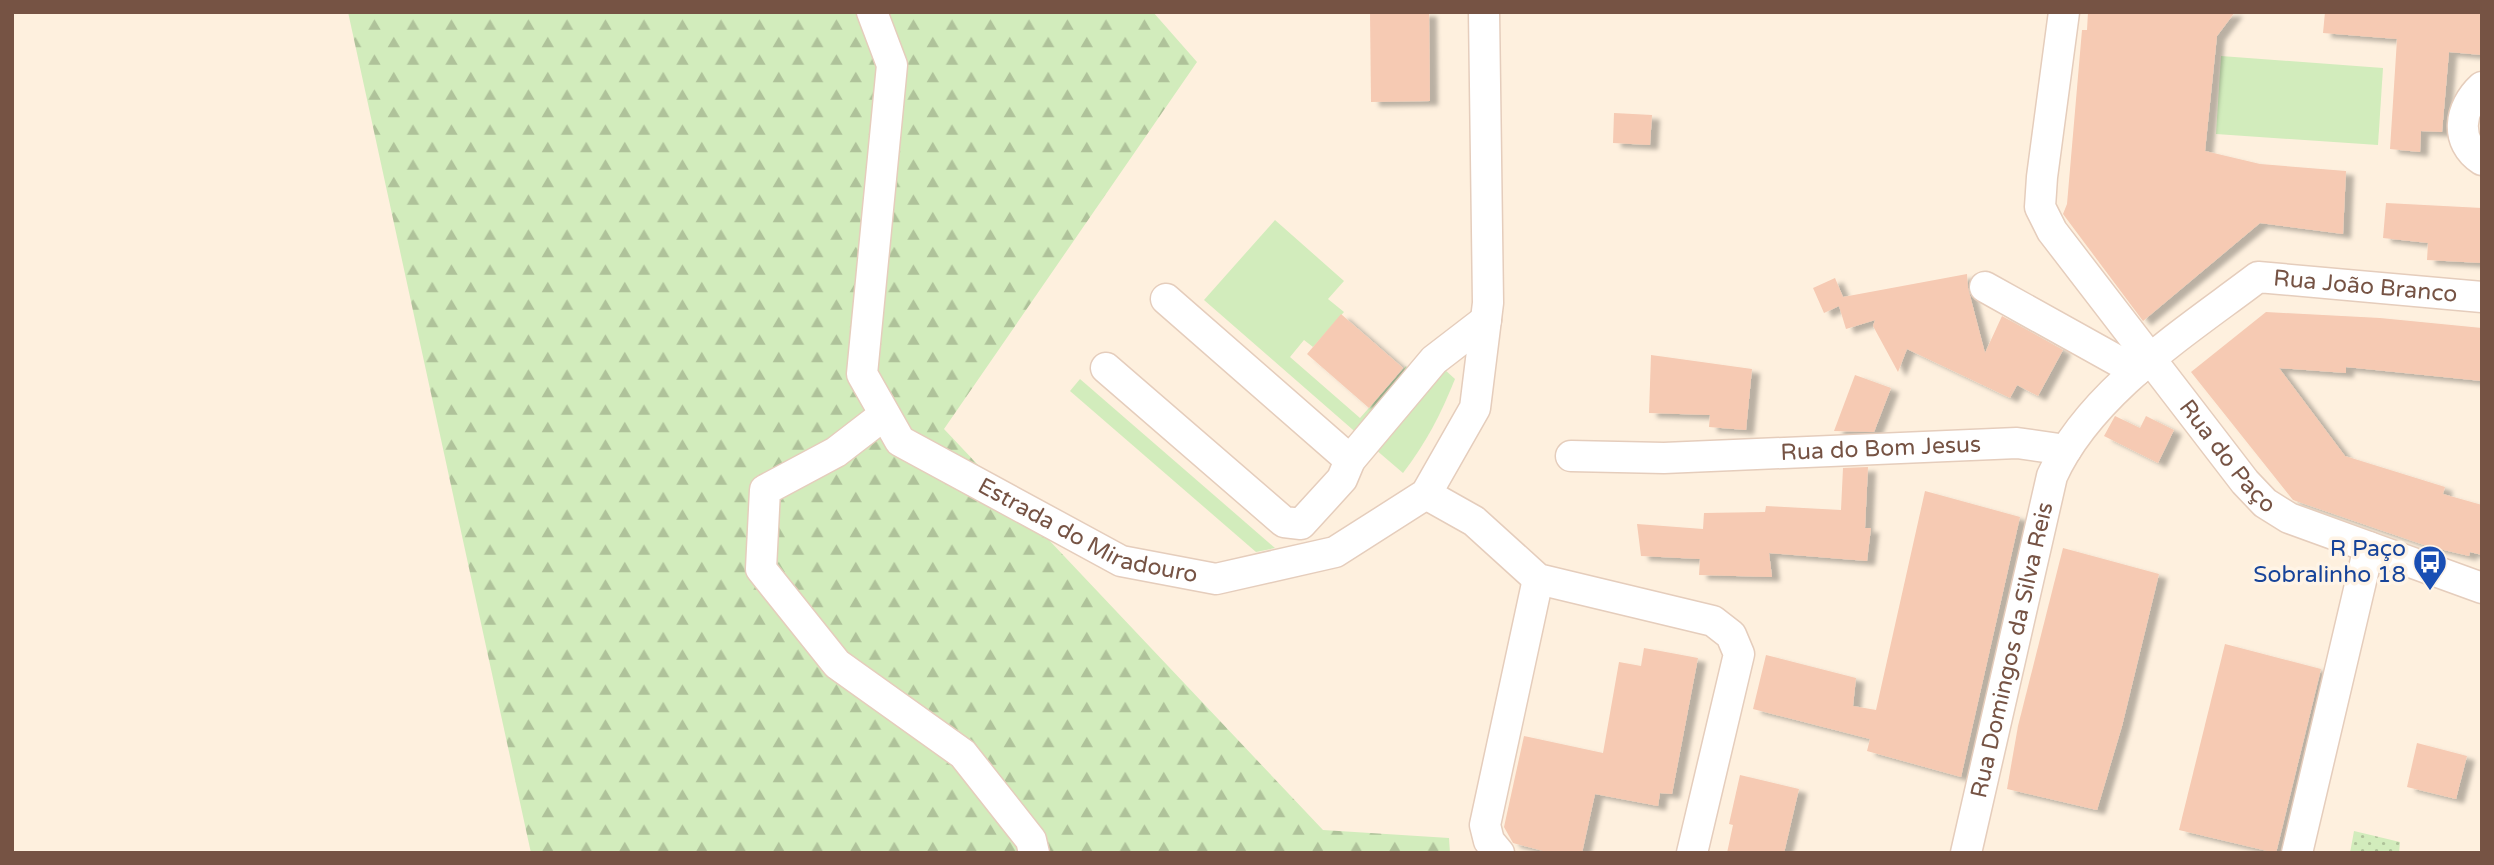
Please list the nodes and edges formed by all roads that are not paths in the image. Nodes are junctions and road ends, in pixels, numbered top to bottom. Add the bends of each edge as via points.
1 (872, 12) edge
2 (1484, 12) edge
3 (2064, 12) edge
4 (2482, 87) edge
5 (2482, 160) edge
6 (1986, 286) dead end
7 (2482, 297) edge
8 (1166, 299) dead end
9 (1486, 320) junction
10 (2143, 365) junction
11 (1106, 368) dead end
12 (884, 415) junction
13 (2066, 450) junction
14 (1571, 456) dead end
15 (1350, 460) junction
16 (1426, 494) junction
17 (2369, 547) junction
18 (1538, 579) junction
19 (2482, 588) edge
20 (1034, 853) edge
21 (1499, 853) edge
22 (1692, 853) edge
23 (1966, 853) edge
24 (2297, 853) edge

1 - 12 street, Estrada do Miradouro via 892,65 862,374
2 - 9 street, Estrada do Miradouro
3 - 10 street, Rua do Paço via 2040,207
4 - 5 street via 2465,107 2462,125 2464,142
6 - 10 street
7 - 10 street, Rua João Branco via 2258,277
8 - 15 street
9 - 15 street via 1434,360
9 - 16 street, Estrada do Miradouro via 1475,408
10 - 13 street via 2121,383
10 - 17 street, Rua do Paço via 2265,503 2289,517
11 - 15 street via 1284,522 1292,525 1307,520 1342,479
12 - 16 street, Estrada do Miradouro via 900,441 1121,561 1216,579 1335,552
12 - 20 street via 836,452 765,490 761,569 838,664 963,754 1031,840
13 - 14 street, Rua do Bom Jesus via 2017,443 1664,458
13 - 23 street, Rua Domingos da Silva Reis via 2048,491
16 - 18 street via 1474,521
17 - 19 street, Rua do Paço
17 - 24 street
18 - 21 street via 1485,825 1489,841
18 - 22 street via 1713,621 1737,644 1740,654

